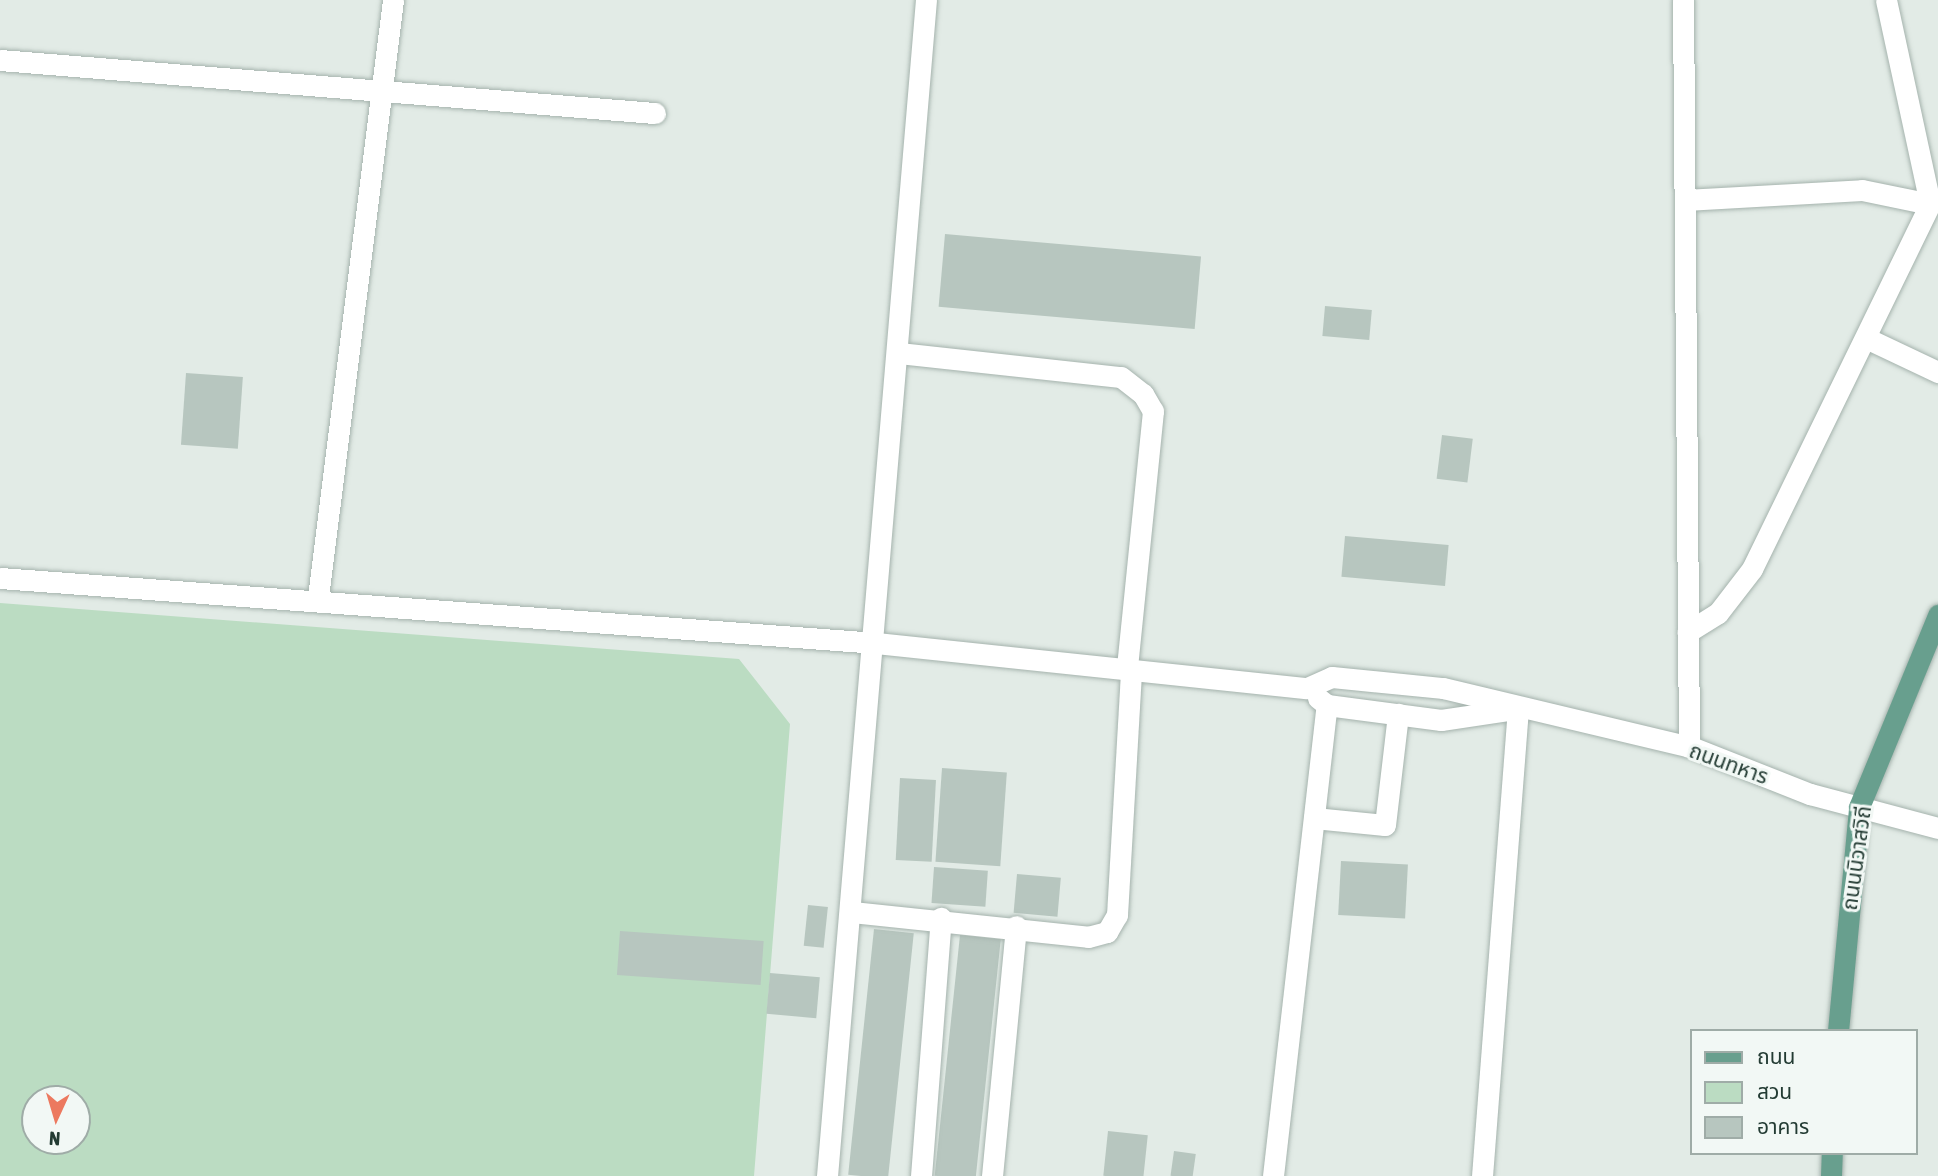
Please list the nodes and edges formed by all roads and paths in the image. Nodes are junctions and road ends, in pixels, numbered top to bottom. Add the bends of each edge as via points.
1 (393, 0) edge
2 (926, 0) edge
3 (1684, 0) edge
4 (1886, 0) edge
5 (0, 60) edge
6 (384, 88) junction
7 (655, 113) dead end
8 (1685, 200) junction
9 (1930, 204) junction
10 (1866, 338) junction
11 (899, 353) junction
12 (1938, 372) edge
13 (0, 578) edge
14 (318, 597) junction
15 (1938, 615) edge
16 (1688, 632) junction
17 (876, 643) junction
18 (1129, 669) junction
19 (1307, 688) junction
20 (1327, 705) junction
21 (1518, 708) junction
22 (1398, 714) junction
23 (1689, 747) junction
24 (1859, 807) junction
25 (1314, 818) junction
26 (1938, 828) edge
27 (852, 912) junction
28 (941, 918) junction
29 (1016, 926) junction
30 (1838, 1029) edge
31 (1832, 1155) edge
32 (827, 1176) edge
33 (921, 1176) edge
34 (992, 1176) edge
35 (1273, 1176) edge
36 (1482, 1176) edge
37 (1831, 1176) edge

1 - 6 street
2 - 11 street
3 - 8 street
4 - 9 street
5 - 6 street
6 - 7 street
6 - 14 street
8 - 9 street via 1862,190
8 - 16 street
9 - 10 street
10 - 12 street
10 - 16 street via 1752,569 1718,613
11 - 17 street
11 - 18 street via 1121,377 1143,394 1153,411
13 - 14 street
14 - 17 street
15 - 24 main road, ถนนนิวาสวิถี
16 - 23 street
17 - 18 street
17 - 27 street
18 - 19 street
18 - 29 street via 1117,915 1107,932 1088,937
19 - 20 street
19 - 21 street, ถนนทหาร via 1332,677 1443,688
20 - 22 street
20 - 25 street
21 - 22 street via 1441,719
21 - 23 street, ถนนทหาร
21 - 36 street
22 - 25 street via 1385,825
23 - 24 street, ถนนทหาร
24 - 26 street, ถนนทหาร
24 - 30 main road, ถนนนิวาสวิถี
25 - 35 street
27 - 28 street
27 - 32 street
28 - 29 street
28 - 33 street
29 - 34 street
31 - 37 main road

